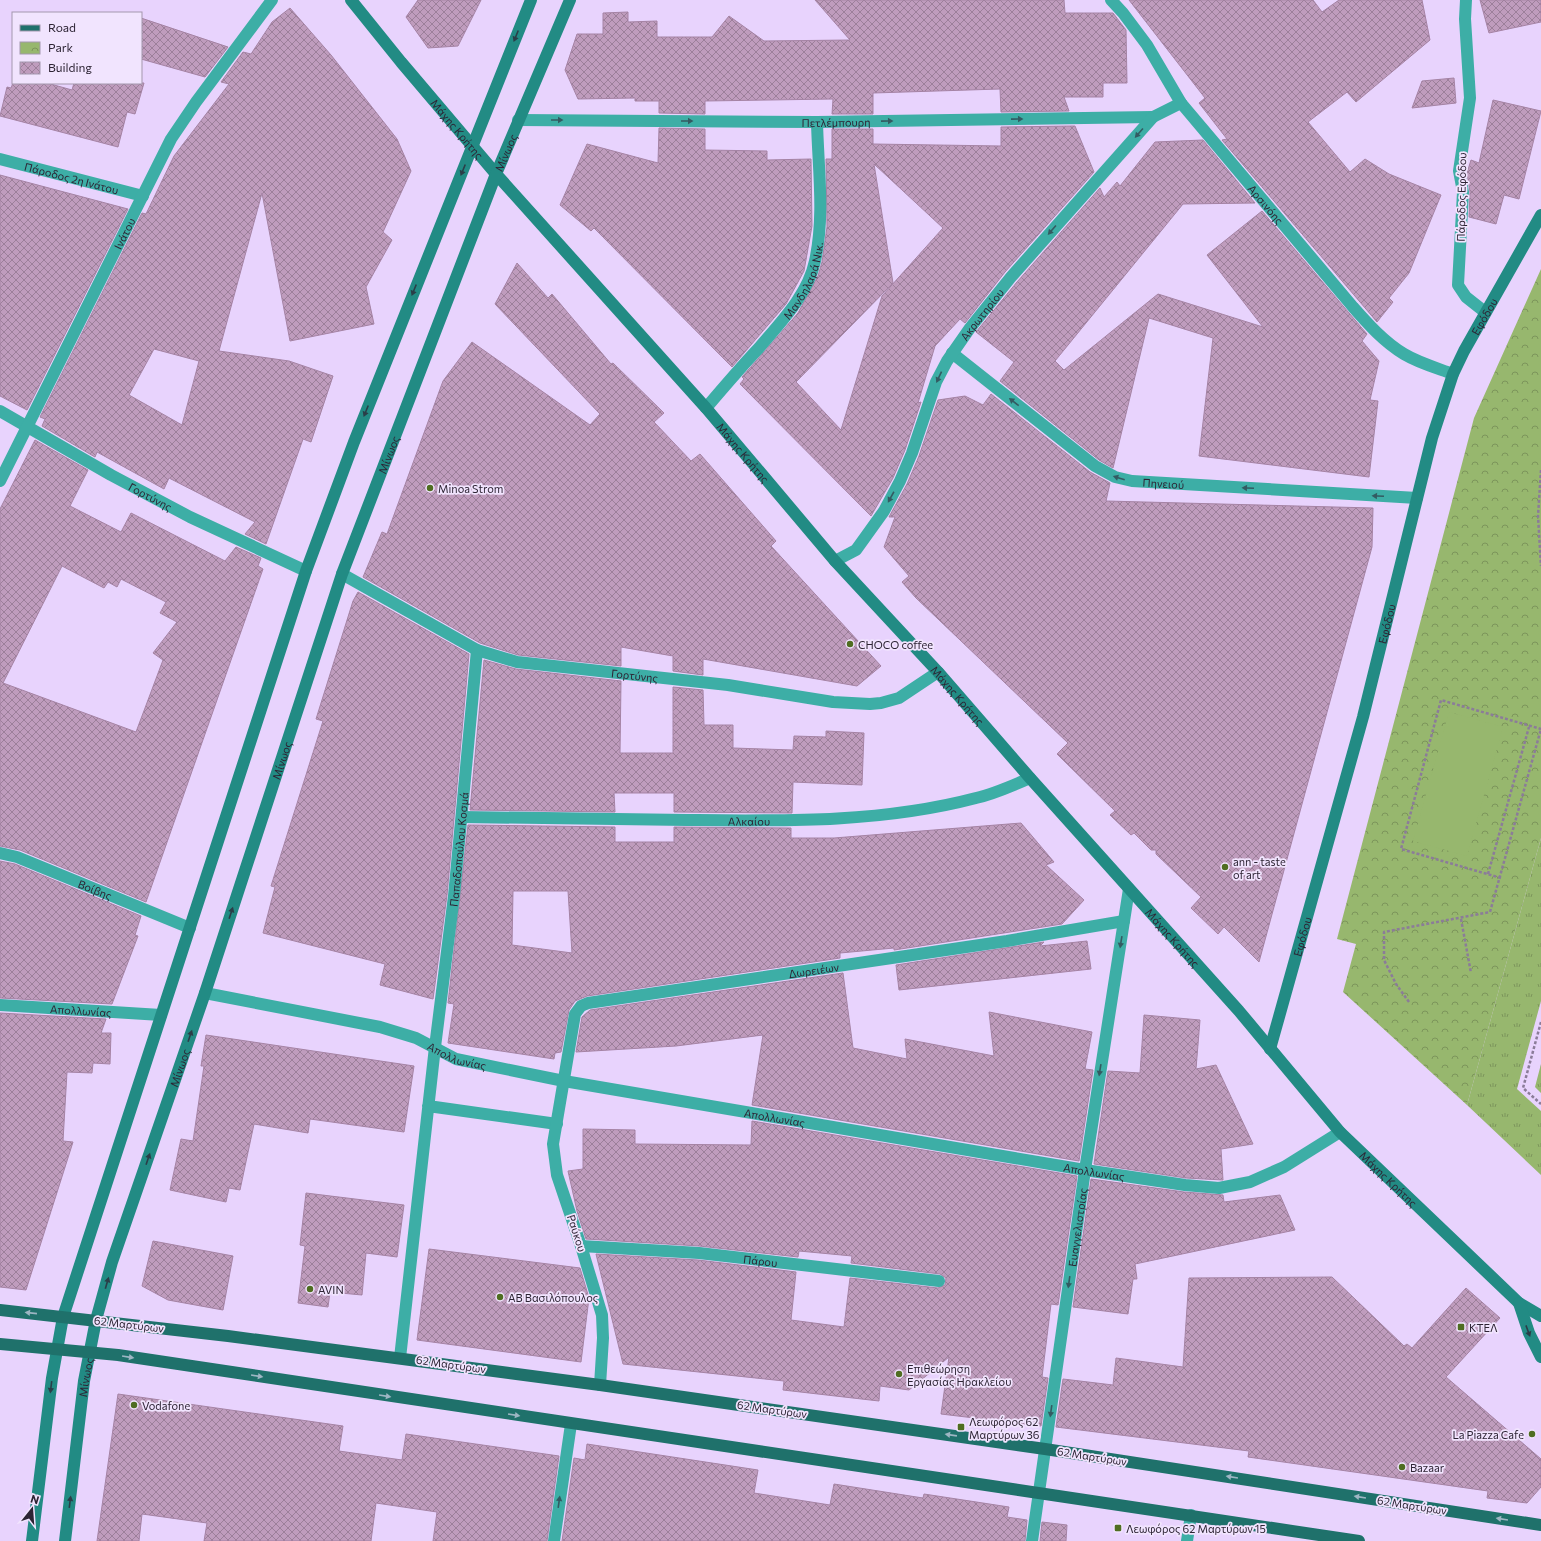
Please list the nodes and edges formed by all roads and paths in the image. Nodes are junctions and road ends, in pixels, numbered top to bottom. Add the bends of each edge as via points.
1 (272, 0) edge
2 (351, 0) edge
3 (531, 0) edge
4 (570, 0) edge
5 (1111, 0) edge
6 (1466, 0) edge
7 (1181, 103) junction
8 (1153, 117) junction
9 (518, 120) junction
10 (817, 122) junction
11 (472, 146) junction
12 (0, 159) edge
13 (496, 174) junction
14 (143, 196) junction
15 (1541, 215) edge
16 (1485, 312) junction
17 (952, 353) junction
18 (1453, 374) junction
19 (706, 408) junction
20 (0, 411) edge
21 (28, 427) junction
22 (1541, 470) edge
23 (0, 480) edge
24 (1417, 498) junction
25 (835, 561) junction
26 (1541, 566) edge
27 (306, 571) junction
28 (342, 574) junction
29 (477, 650) junction
30 (938, 672) junction
31 (1529, 727) junction
32 (1541, 729) edge
33 (1030, 778) junction
34 (463, 817) junction
35 (0, 853) edge
36 (1488, 874) junction
37 (1501, 878) junction
38 (1129, 889) junction
39 (1461, 919) junction
40 (1124, 921) junction
41 (190, 928) junction
42 (1471, 973) dead end
43 (205, 993) junction
44 (1409, 1002) dead end
45 (0, 1005) edge
46 (161, 1016) junction
47 (1541, 1022) edge
48 (434, 1047) junction
49 (1270, 1049) junction
50 (564, 1081) junction
51 (1541, 1104) edge
52 (428, 1106) junction
53 (557, 1124) junction
54 (1340, 1132) junction
55 (1085, 1170) junction
56 (582, 1246) junction
57 (939, 1281) dead end
58 (1519, 1303) junction
59 (0, 1310) edge
60 (1541, 1316) edge
61 (63, 1317) junction
62 (96, 1320) junction
63 (0, 1344) edge
64 (56, 1349) junction
65 (89, 1352) junction
66 (1541, 1357) edge
67 (400, 1358) junction
68 (600, 1385) junction
69 (571, 1424) junction
70 (1046, 1449) junction
71 (1039, 1492) junction
72 (1191, 1516) junction
73 (1541, 1525) edge
74 (32, 1541) edge
75 (65, 1541) edge
76 (554, 1541) edge
77 (1032, 1541) edge
78 (1187, 1541) edge
79 (1359, 1541) edge

1 - 14 street, Ινάτου via 182,122
2 - 11 main road, Μάχης Κρήτης
3 -> 11 main road
4 - 9 main road, Μίνωος
5 - 7 street, Αρσινόης via 1147,45
6 - 16 street, Πάροδος Εφόδου via 1470,98 1459,171 1463,192 1458,285 1466,297
7 - 8 street, Ακρωτηρίου
7 - 18 street, Αρσινόης via 1371,327 1405,355
10 -> 8 street, Πετλέμπουρη
8 -> 17 street, Ακρωτηρίου via 1011,277
9 -> 10 street, Πετλέμπουρη
9 - 13 main road, Μίνωος
10 - 19 street, Μανδηλαρά Νικ. via 820,221 813,271 806,287 783,320
11 - 13 main road, Μάχης Κρήτης
11 -> 27 main road
12 - 14 street, Πάροδος 2η Ινάτου
13 - 19 main road, Μάχης Κρήτης
13 - 28 main road, Μίνωος
14 - 21 street, Ινάτου
15 - 16 main road, Εφόδου
16 - 18 main road, Εφόδου
24 -> 17 street, Πηνειού via 1132,481 1115,477 1096,466
17 -> 25 street, Ακρωτηρίου via 931,395 912,453 890,499 856,550
18 - 24 main road, Εφόδου via 1432,438
19 - 25 main road, Μάχης Κρήτης
20 - 21 street, Γορτύνης
21 - 23 street, Ινάτου
21 - 27 street, Γορτύνης via 190,517
22 - 26 path via 1538,516
24 - 49 main road, Εφόδου via 1363,717
25 - 30 main road, Μάχης Κρήτης
27 - 41 main road
28 - 29 street, Γορτύνης
43 -> 28 main road, Μίνωος
29 - 30 street, Γορτύνης via 517,662 728,685 833,702 864,704 899,698
29 - 34 street, Παπαδοπούλου Κοσμά
30 - 33 main road, Μάχης Κρήτης
31 - 32 path
31 - 36 path
31 - 36 path via 1441,700 1401,849
32 - 37 path
33 - 34 street, Αλκαίου via 997,792 958,802 910,812 849,818 752,821
33 - 38 main road, Μάχης Κρήτης
34 - 48 street, Παπαδοπούλου Κοσμά
35 - 41 street, Βοίβης via 17,857
36 - 37 path
37 - 39 path via 1490,912
38 - 40 street, Ευαγγελιστρίας
38 - 49 main road, Μάχης Κρήτης
39 - 42 path
39 - 44 path via 1384,932 1384,960
40 - 50 street, Δωρειέων via 1007,942 588,1003 580,1006 575,1013
40 -> 55 street, Ευαγγελιστρίας
41 - 46 main road
43 - 48 street, Απολλωνίας via 380,1027
62 -> 43 main road, Μίνωος via 112,1262
45 - 46 street, Απολλωνίας
46 - 61 main road
47 - 51 path via 1523,1088
48 - 50 street, Απολλωνίας via 446,1055 462,1060
48 - 52 street, Παπαδοπούλου Κοσμά
49 - 54 main road, Μάχης Κρήτης
50 - 53 street, Ραύκου
50 - 55 street, Απολλωνίας
52 - 53 street
52 - 67 street, Παπαδοπούλου Κοσμά
53 - 56 street, Ραύκου via 553,1144 557,1174
54 - 55 street, Απολλωνίας via 1272,1173 1228,1187 1209,1188
54 - 58 main road, Μάχης Κρήτης
55 -> 70 street, Ευαγγελιστρίας
56 - 57 street, Πάρου via 699,1252
56 - 68 street, Ραύκου via 602,1316
58 - 60 main road, Μάχης Κρήτης
58 -> 66 main road, Μάχης Κρήτης via 1529,1333
61 -> 59 main road, 62 Μαρτύρων
61 - 62 main road, 62 Μαρτύρων
61 - 64 main road
62 - 65 main road, Μίνωος
62 - 67 main road, 62 Μαρτύρων
63 - 64 main road
64 - 65 main road
64 -> 74 main road
65 -> 69 main road
75 -> 65 main road, Μίνωος
67 - 68 main road, 62 Μαρτύρων
70 -> 68 main road, 62 Μαρτύρων
69 - 71 main road
76 -> 69 street
70 - 71 street, Ευαγγελιστρίας
73 -> 70 main road, 62 Μαρτύρων
71 - 72 main road
71 - 77 street, Ευαγγελιστρίας
72 - 78 street
72 - 79 main road

